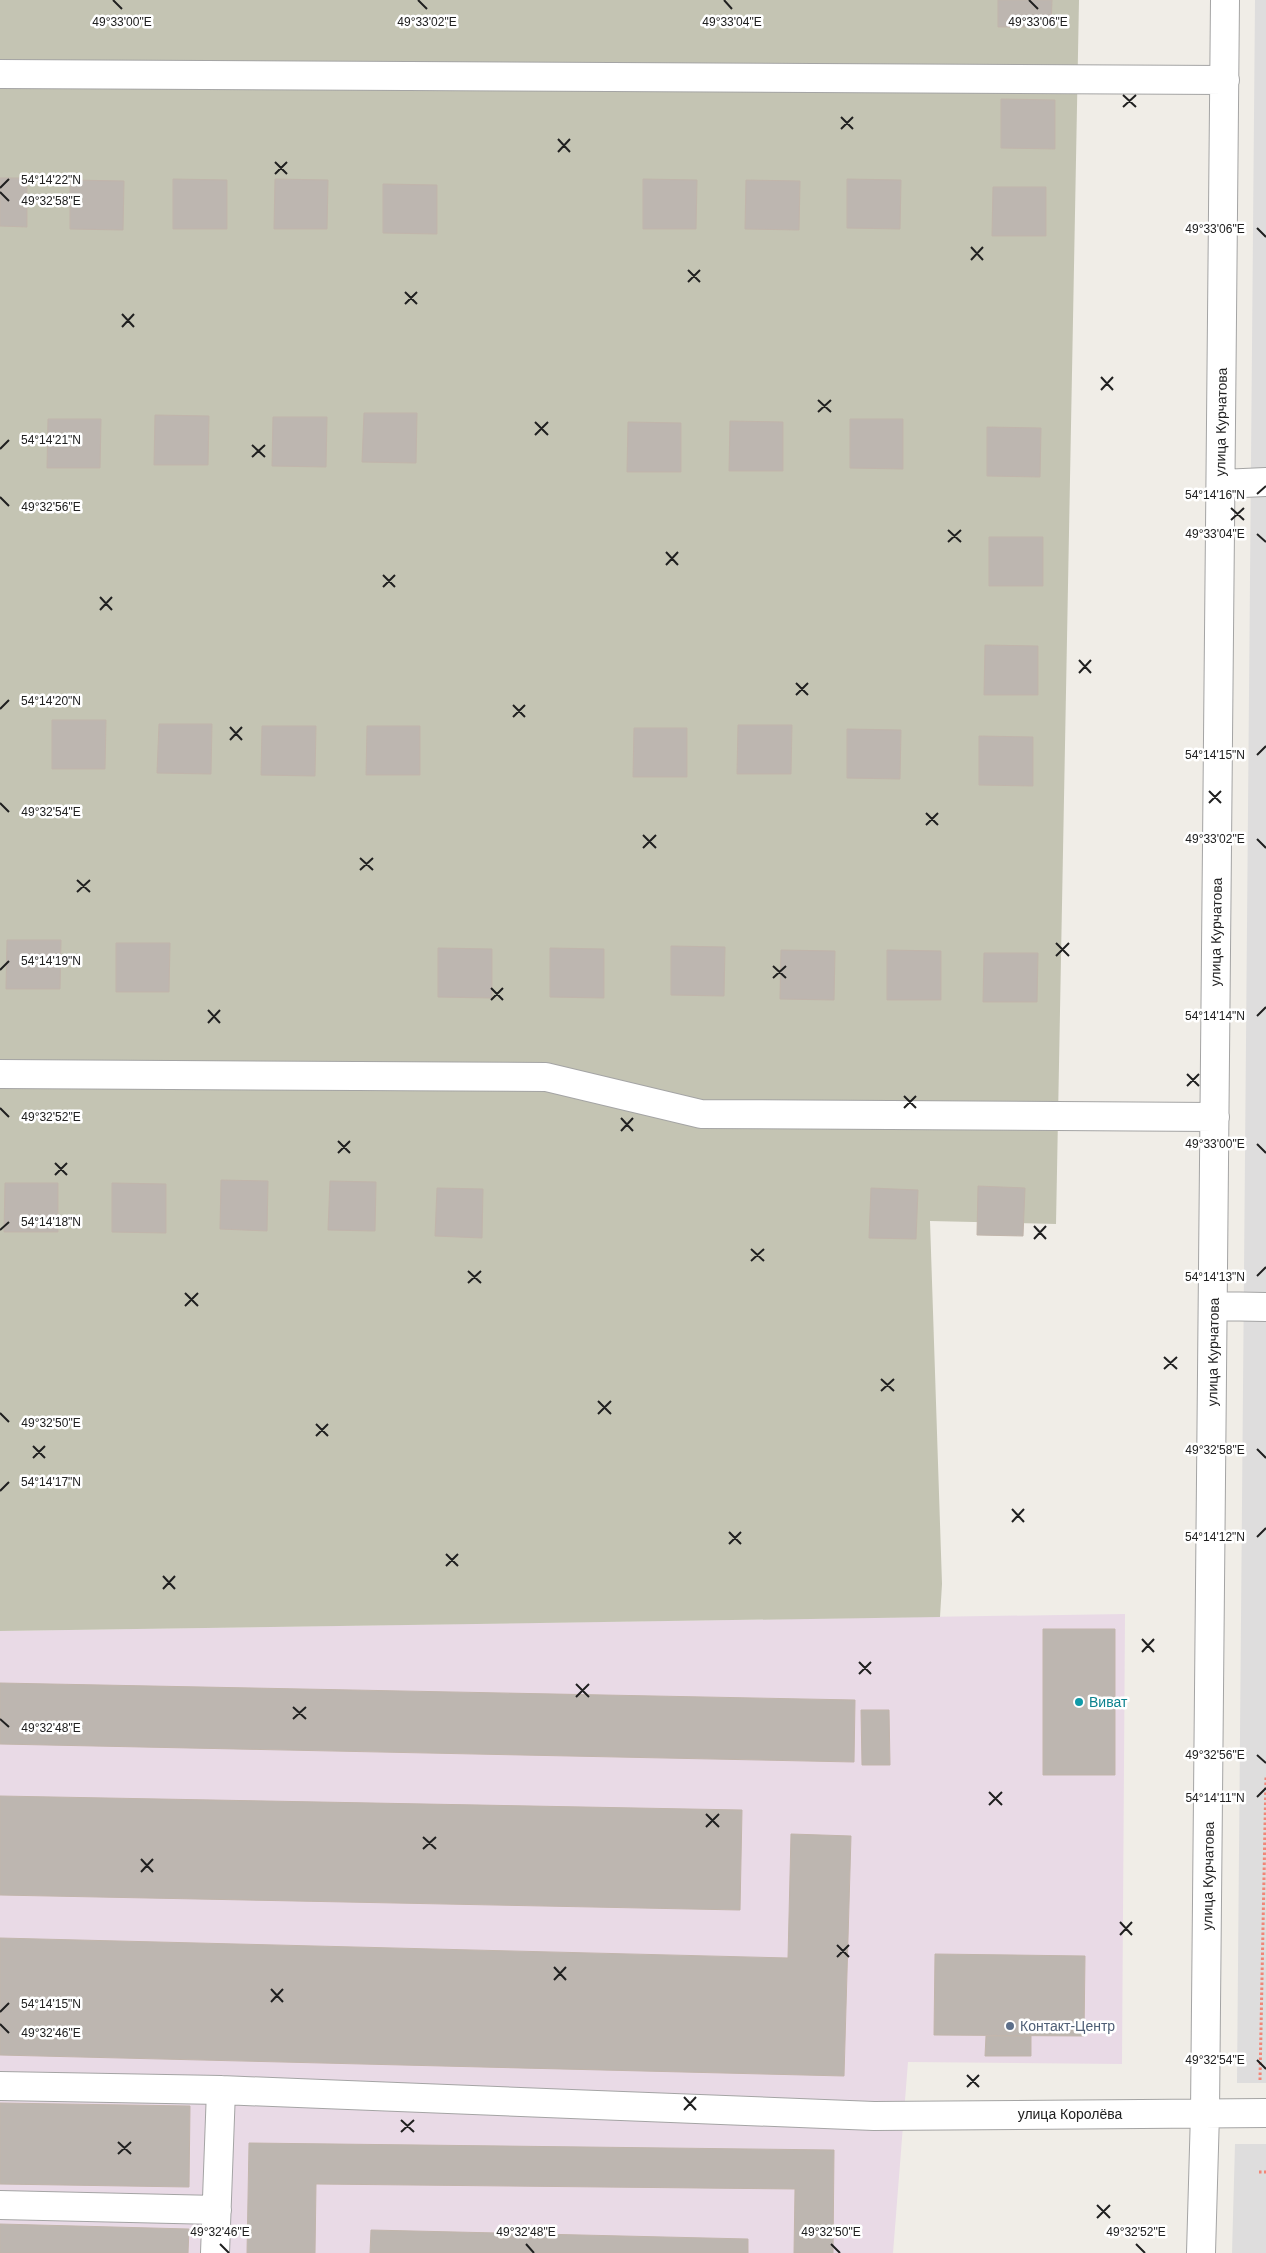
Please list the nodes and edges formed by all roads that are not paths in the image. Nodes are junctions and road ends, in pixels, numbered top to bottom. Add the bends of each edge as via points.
1 (1225, 0) edge
2 (0, 74) edge
3 (1225, 80) junction
4 (1266, 482) edge
5 (1221, 484) junction
6 (0, 1074) edge
7 (1215, 1118) junction
8 (1213, 1306) junction
9 (1266, 1307) edge
10 (0, 2086) edge
11 (221, 2090) junction
12 (1206, 2113) junction
13 (1263, 2113) edge
14 (0, 2205) edge
15 (216, 2210) junction
16 (215, 2253) edge
17 (1201, 2253) edge

1 - 3 street, улица Курчатова
2 - 3 street
3 - 5 street, улица Курчатова
4 - 5 street
5 - 7 street, улица Курчатова
6 - 7 street via 546,1077 701,1114
7 - 8 street, улица Курчатова
8 - 9 street
8 - 12 street, улица Курчатова
10 - 11 street, улица Королёва
11 - 12 street, улица Королёва via 874,2116
11 - 15 street
12 - 13 street, улица Королёва
12 - 17 street, улица Курчатова
14 - 15 street
15 - 16 street

